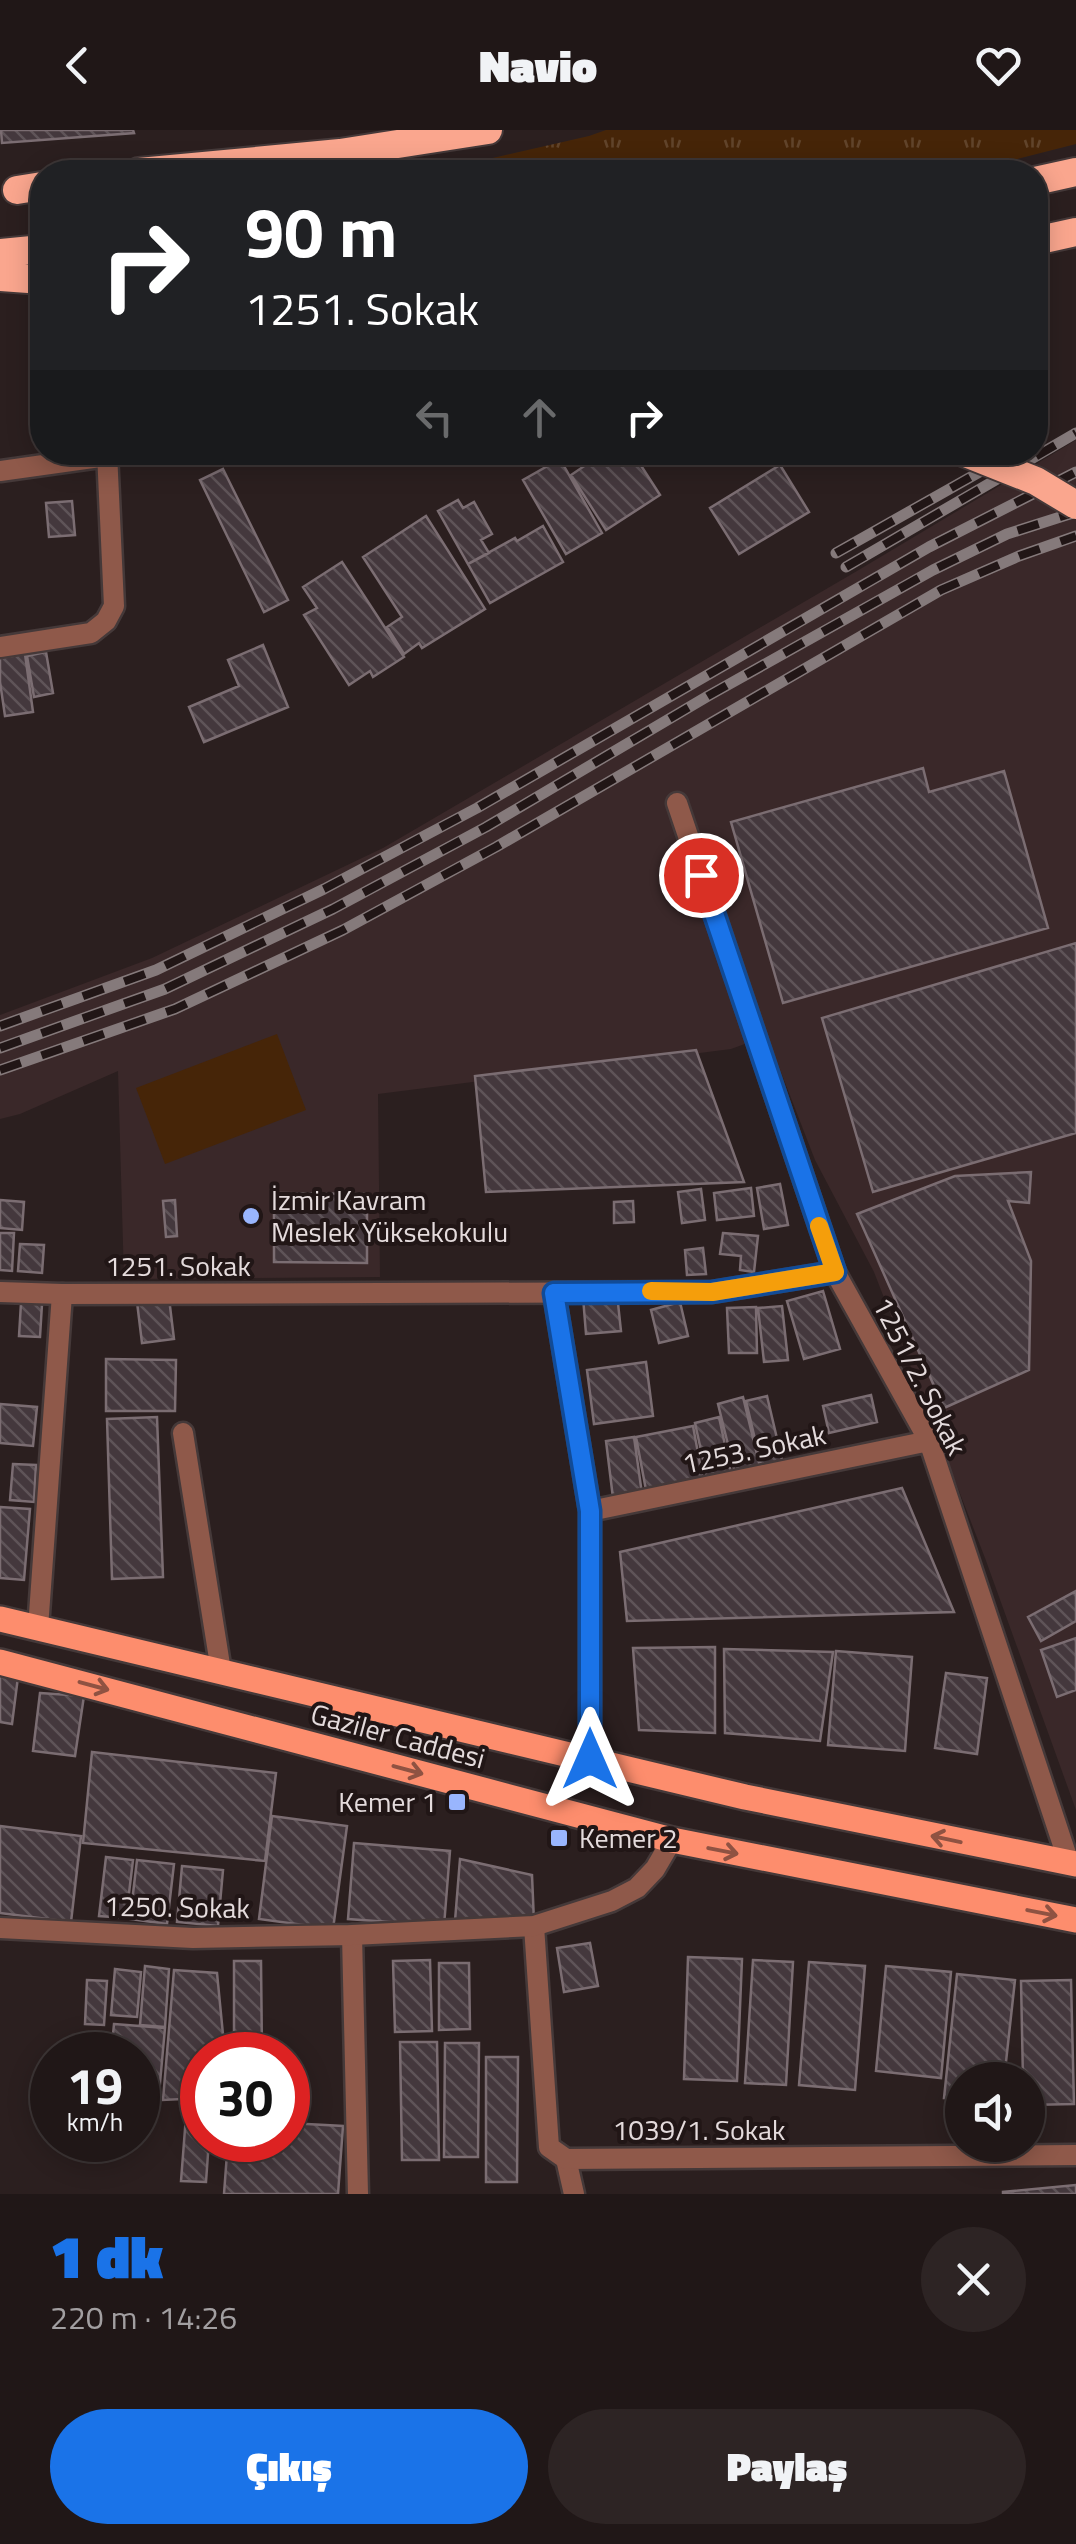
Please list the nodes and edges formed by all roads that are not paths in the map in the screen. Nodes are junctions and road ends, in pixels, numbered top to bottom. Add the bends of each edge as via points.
1 (488, 130) edge
2 (260, 160) edge
3 (1076, 172) edge
4 (1048, 179) edge
5 (1076, 232) edge
6 (1048, 237) edge
7 (30, 250) edge
8 (0, 252) edge
9 (0, 277) edge
10 (30, 279) edge
11 (38, 465) edge
12 (108, 465) edge
13 (995, 465) edge
14 (0, 471) edge
15 (1076, 505) edge
16 (0, 647) edge
17 (677, 803) dead end
18 (835, 1272) junction
19 (0, 1292) edge
20 (554, 1293) junction
21 (62, 1294) junction
22 (183, 1433) dead end
23 (929, 1441) junction
24 (590, 1511) junction
25 (0, 1619) edge
26 (38, 1628) junction
27 (0, 1662) edge
28 (221, 1671) junction
29 (590, 1759) junction
30 (672, 1840) junction
31 (1072, 1864) edge
32 (1076, 1920) edge
33 (534, 1926) junction
34 (0, 1928) edge
35 (352, 1935) junction
36 (1076, 2155) edge
37 (566, 2159) junction
38 (358, 2194) edge
39 (574, 2194) edge

1 - 2 highway
3 - 4 highway
5 - 6 highway
7 - 8 highway
9 - 10 highway
11 - 14 street
12 - 16 street via 114,606 106,621 91,633
13 - 15 highway, bridge
17 - 18 street, 1251/2. Sokak
18 - 20 street, 1251. Sokak via 712,1292
18 - 23 street, 1251/2. Sokak
19 - 21 street, 1251. Sokak
20 - 21 street, 1251. Sokak
20 - 24 street
21 - 26 street
22 - 28 street
23 - 24 street, 1253. Sokak
23 - 31 street, 1251/2. Sokak
24 - 29 street
25 - 26 main road, Gaziler Caddesi
26 - 28 main road, Gaziler Caddesi
27 -> 30 main road, Gaziler Caddesi
28 - 29 main road, Gaziler Caddesi
31 -> 29 main road, Gaziler Caddesi
30 -> 32 main road, Gaziler Caddesi
30 - 33 street, 1250. Sokak via 637,1888
33 - 35 street, 1250. Sokak
33 - 37 street via 549,2148
34 - 35 street, 1250. Sokak via 193,1938
35 - 38 street
36 - 37 street, 1039/1. Sokak
37 - 39 street

